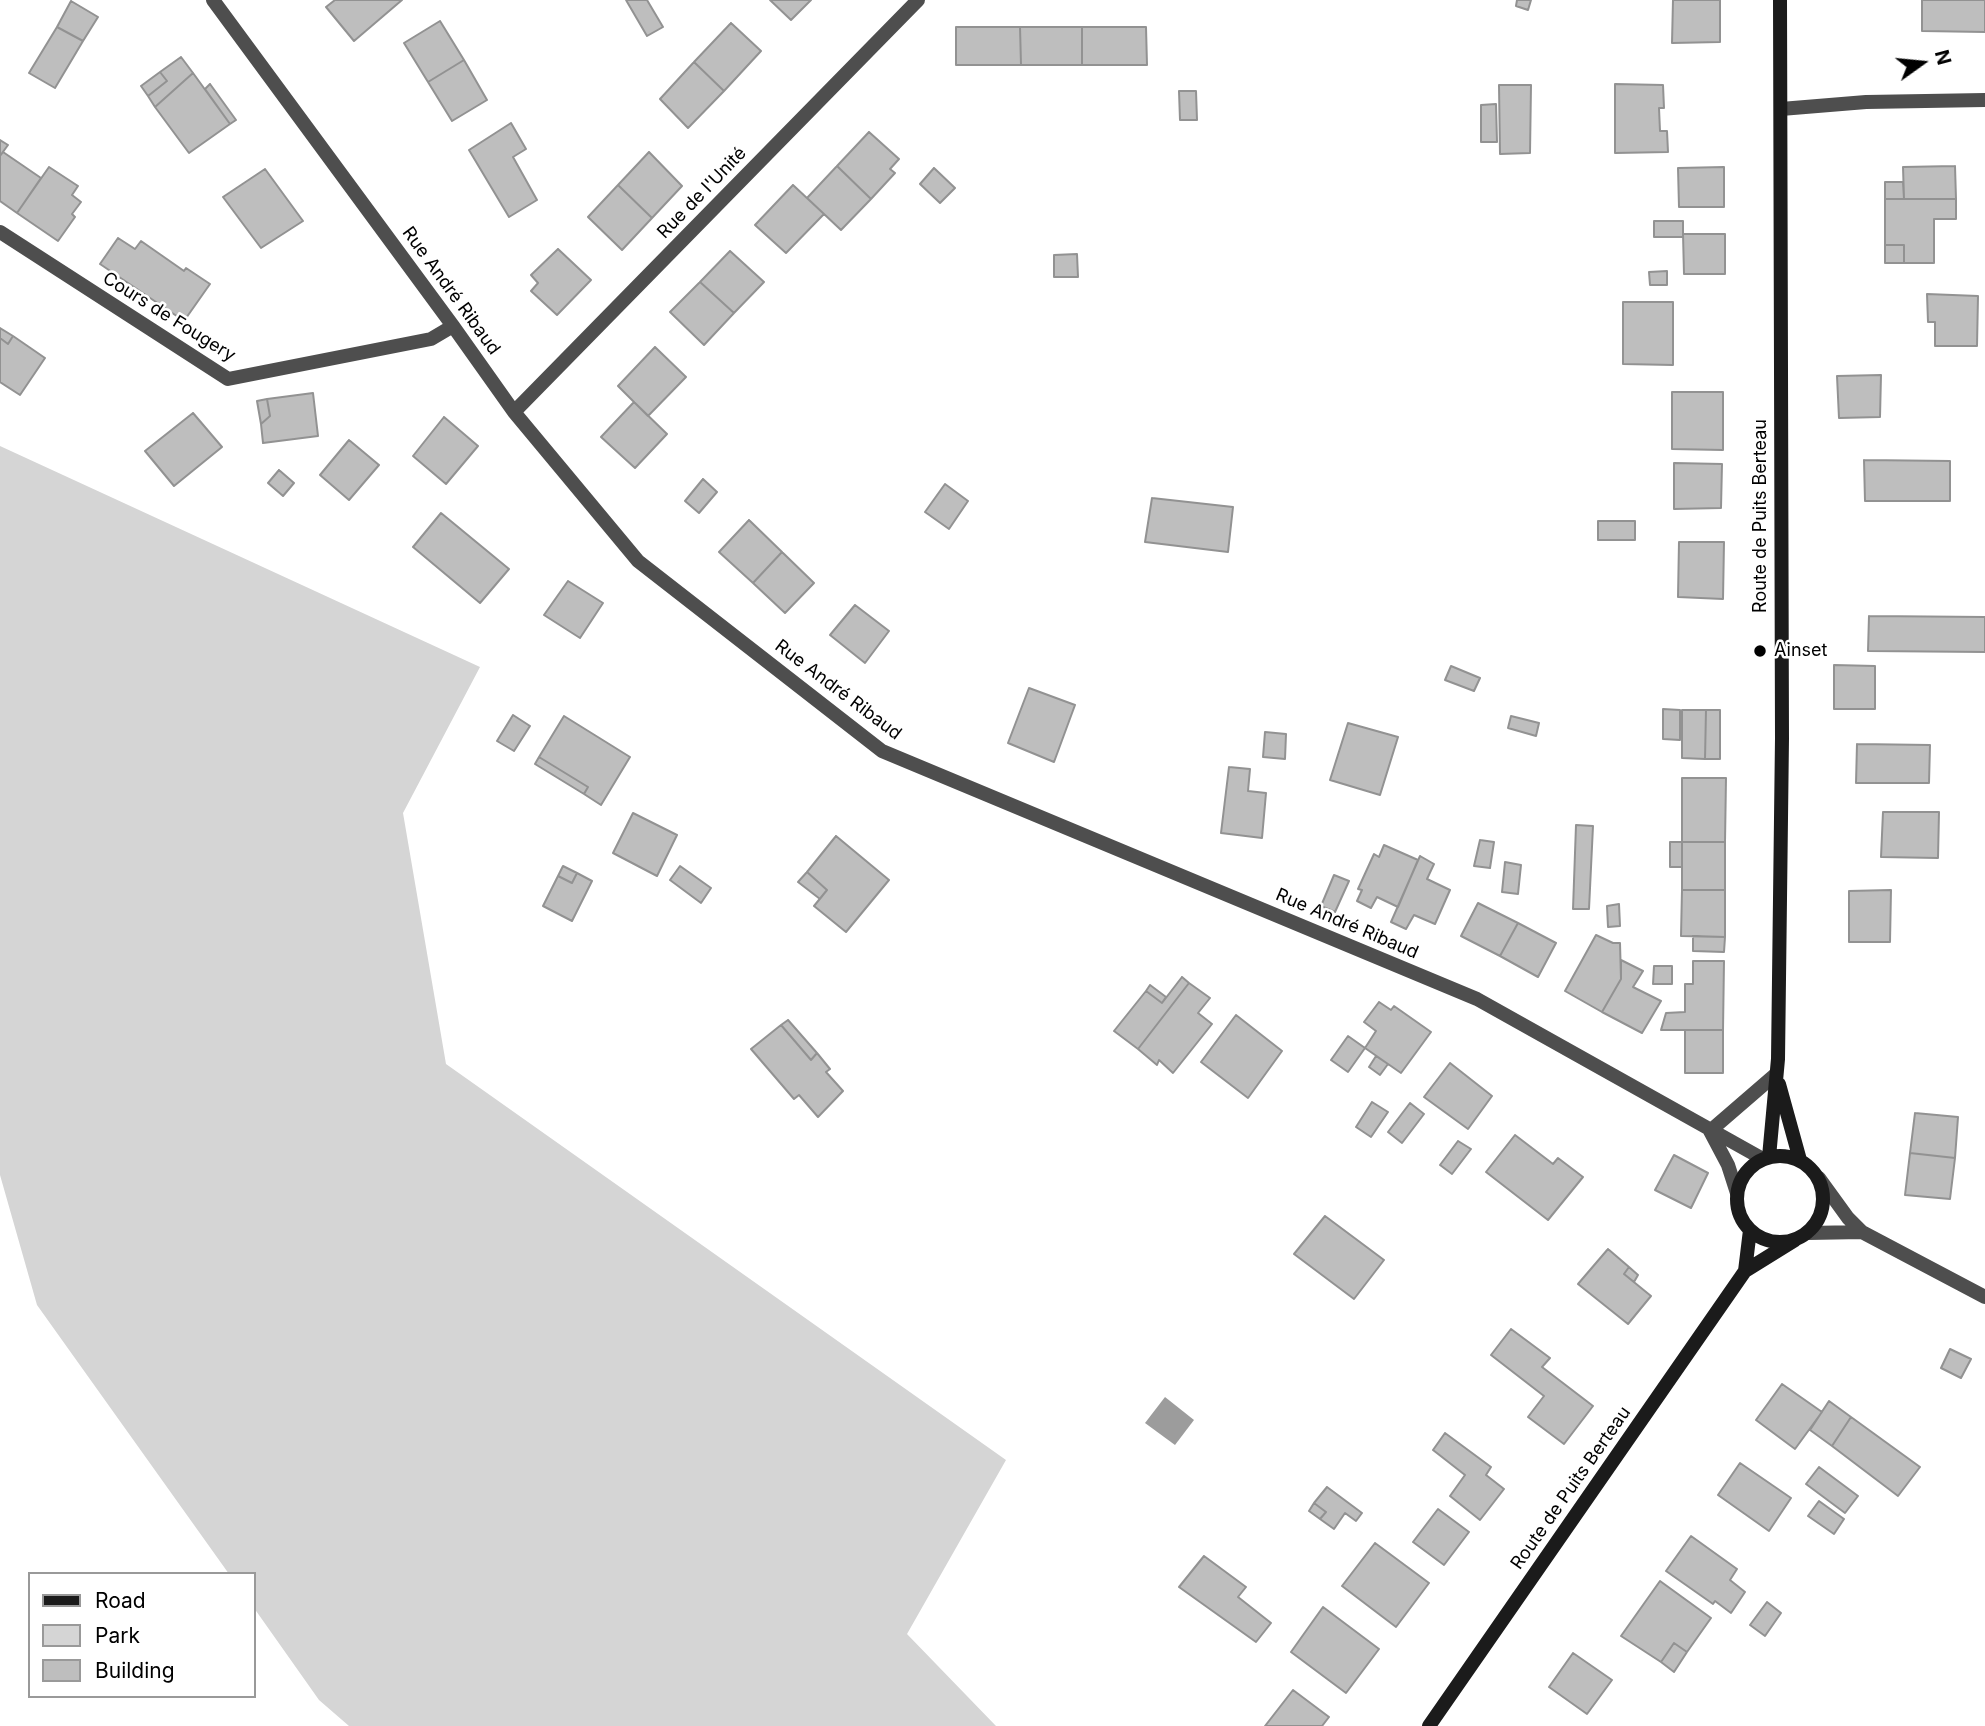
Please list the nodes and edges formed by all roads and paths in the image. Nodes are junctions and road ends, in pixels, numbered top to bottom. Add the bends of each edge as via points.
1 (213, 0) edge
2 (918, 0) edge
3 (1780, 0) edge
4 (1985, 100) edge
5 (1781, 108) junction
6 (0, 232) edge
7 (453, 326) junction
8 (514, 412) junction
9 (1776, 1074) junction
10 (1710, 1131) junction
11 (1766, 1158) junction
12 (1800, 1160) junction
13 (1819, 1178) junction
14 (1737, 1193) junction
15 (1751, 1230) junction
16 (1862, 1232) junction
17 (1801, 1236) junction
18 (1745, 1271) junction
19 (1985, 1297) edge
20 (1429, 1726) edge

1 - 7 street, Rue André Ribaud
2 - 8 street, Rue de l'Unité
3 - 5 street, Route de Puits Berteau
4 - 5 street
5 - 9 street, Route de Puits Berteau via 1782,738
6 - 7 street, Cours de Fougery via 228,379 430,339
7 - 8 street, Rue André Ribaud
8 - 10 street, Rue André Ribaud via 638,561 882,751 1477,999
9 - 10 street
9 - 11 street, Route de Puits Berteau
9 - 12 street, Route de Puits Berteau
10 - 11 street, Rue André Ribaud
10 - 14 street
11 - 12 street
11 - 14 street via 1751,1167
12 - 13 street
13 - 16 street
13 - 17 street via 1823,1208 1817,1222
14 - 15 street via 1742,1220
15 - 17 street via 1772,1242
15 - 18 street, Route de Puits Berteau
16 - 17 street
16 - 19 street
17 - 18 street, Route de Puits Berteau
18 - 20 street, Route de Puits Berteau

